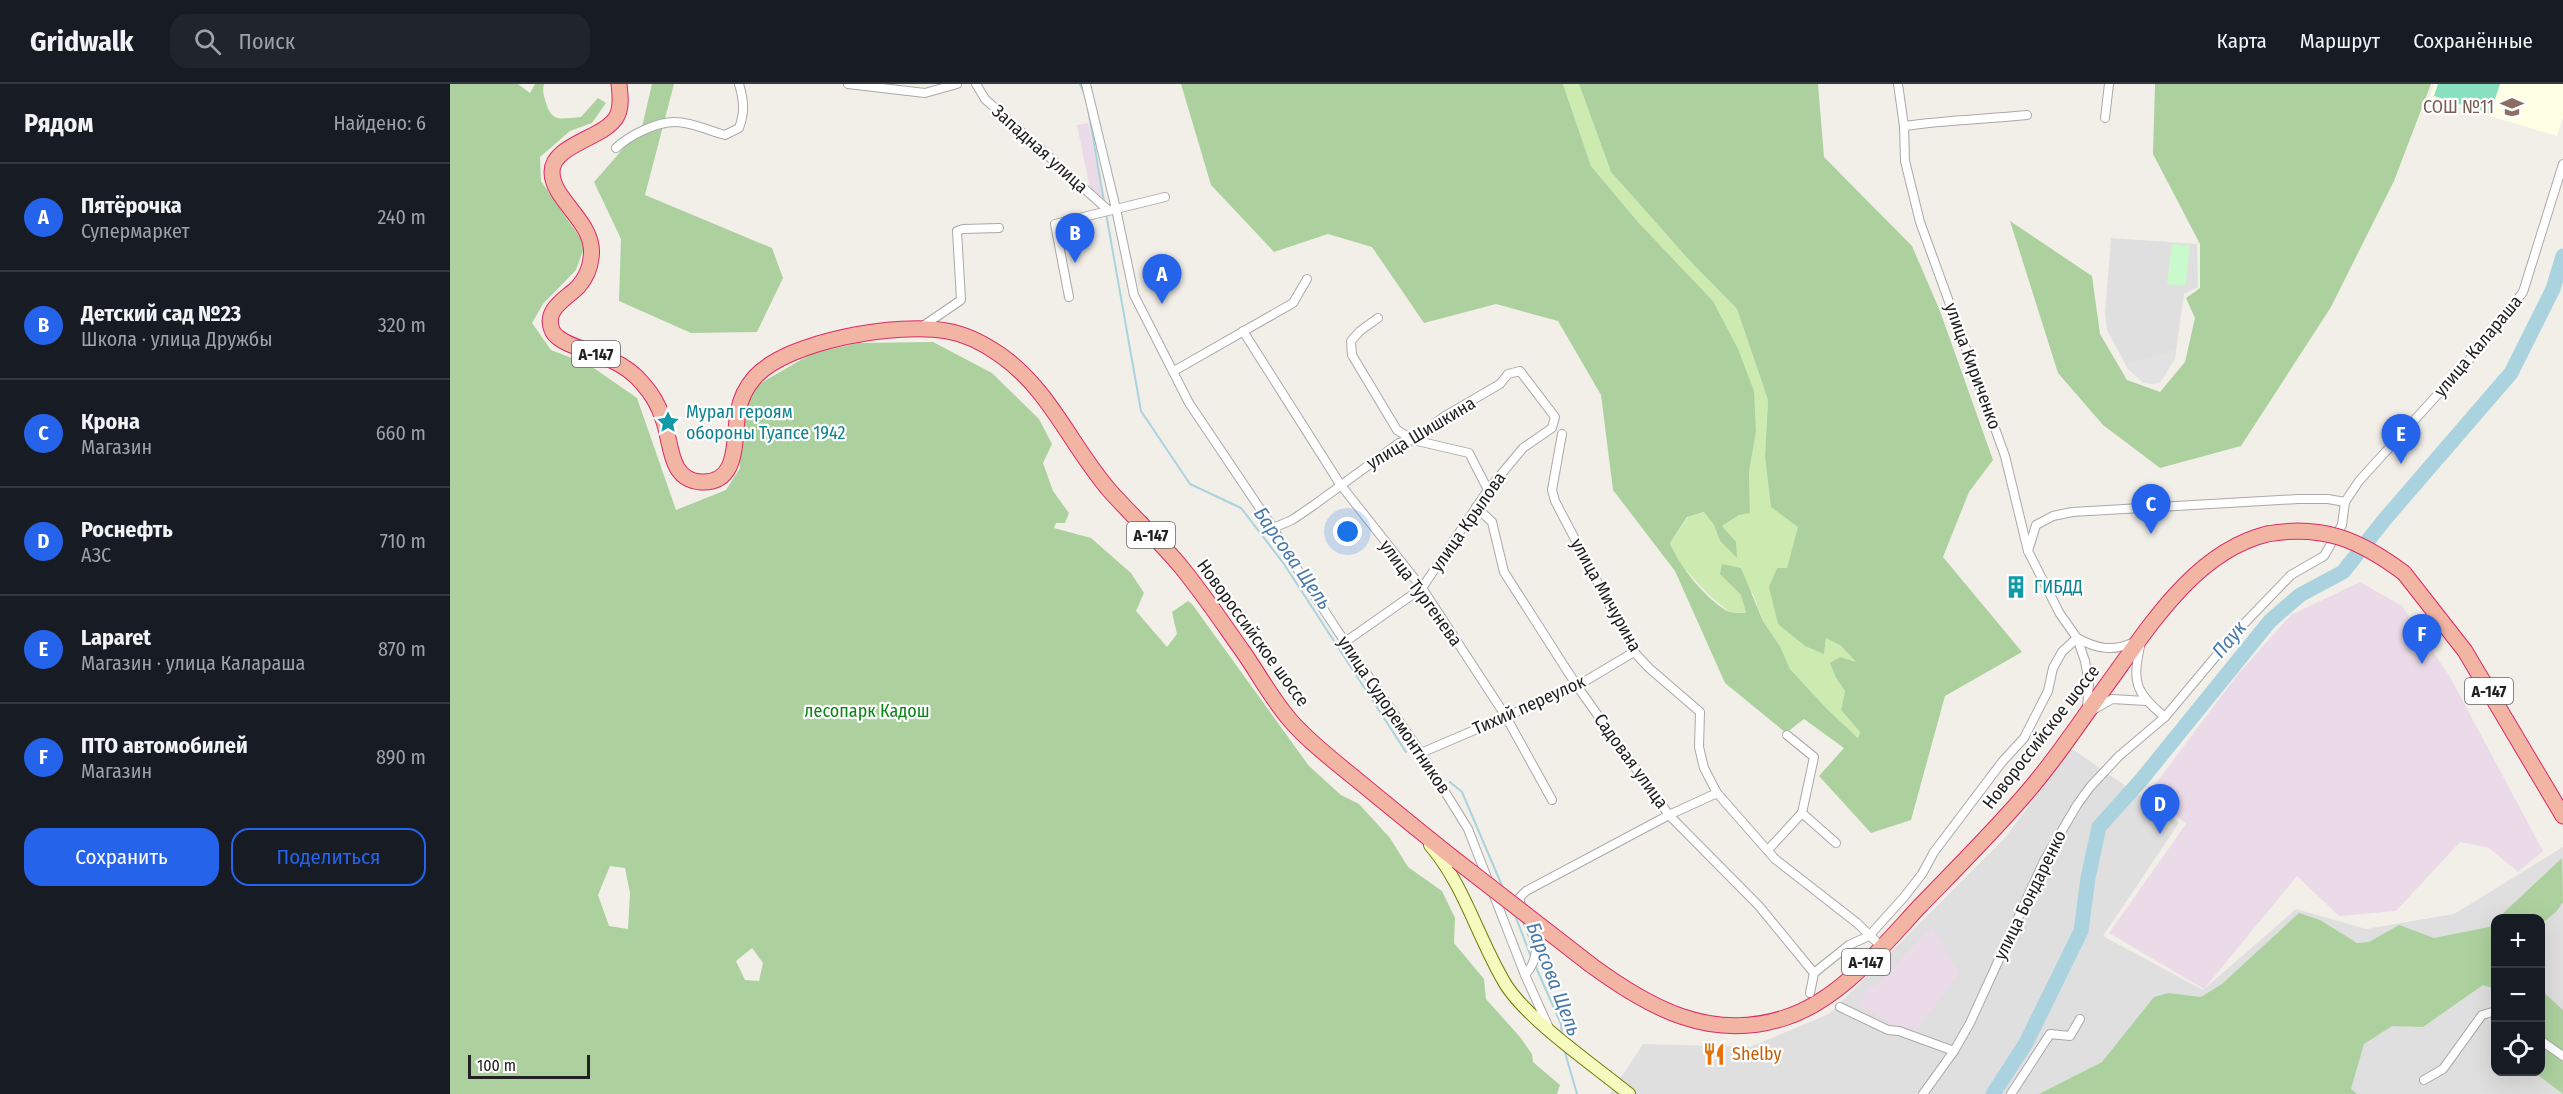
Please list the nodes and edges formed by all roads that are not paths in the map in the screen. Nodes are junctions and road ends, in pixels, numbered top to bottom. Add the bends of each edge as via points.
1 (619, 84) edge
2 (739, 84) edge
3 (848, 84) edge
4 (957, 84) edge
5 (976, 84) edge
6 (1086, 84) edge
7 (1898, 84) edge
8 (2109, 84) edge
9 (2027, 115) dead end
10 (2105, 118) dead end
11 (1904, 126) junction
12 (616, 148) dead end
13 (2563, 164) edge
14 (1165, 197) dead end
15 (1112, 210) junction
16 (999, 228) dead end
17 (1307, 279) dead end
18 (1069, 297) dead end
19 (1378, 318) dead end
20 (920, 328) junction
21 (1243, 332) junction
22 (1173, 371) junction
23 (1555, 417) joint
24 (1562, 434) dead end
25 (1413, 440) junction
26 (1340, 484) junction
27 (1488, 490) junction
28 (2345, 502) junction
29 (1476, 507) junction
30 (1273, 528) junction
31 (2028, 552) junction
32 (1422, 588) junction
33 (2142, 637) junction
34 (2077, 638) junction
35 (1345, 642) junction
36 (1634, 652) junction
37 (1577, 686) junction
38 (2146, 702) junction
39 (2086, 714) junction
40 (1505, 715) junction
41 (2165, 717) junction
42 (1787, 735) dead end
43 (1421, 753) junction
44 (1717, 793) junction
45 (1552, 800) dead end
46 (1802, 813) junction
47 (1669, 815) junction
48 (2563, 816) edge
49 (1416, 828) junction
50 (1836, 843) dead end
51 (1768, 850) junction
52 (1869, 936) junction
53 (1882, 947) junction
54 (1814, 973) junction
55 (1525, 975) junction
56 (1810, 993) dead end
57 (1840, 1007) dead end
58 (2491, 1013) edge
59 (2080, 1019) dead end
60 (1551, 1030) junction
61 (2545, 1043) edge
62 (1954, 1051) junction
63 (2563, 1056) edge
64 (2424, 1080) dead end
65 (1629, 1094) edge
66 (1923, 1094) edge
67 (2011, 1094) edge

1 - 20 highway, Новороссийское шоссе / А-147 via 618,116 554,162 552,174 557,188 582,222 592,245 586,274 551,316 554,332 560,339 610,359 641,380 655,399 675,465 684,477 705,483 727,472 733,459 741,398 769,364 842,338
2 - 12 street via 744,100 739,128 725,135 675,122 627,138
3 - 4 street via 925,93
5 - 15 street, Западная улица via 985,99
6 - 15 street, улица Судоремонтников
7 - 11 street, улица Кириченко
8 - 10 street
9 - 11 street
11 - 31 street, улица Кириченко via 1905,161 1920,222 2006,456
13 - 28 street, улица Калараша via 2523,292 2479,349 2359,481
14 - 15 street
15 - 18 street via 1055,224
15 - 22 street, улица Судоремонтников via 1134,295
16 - 20 street via 957,231 961,300
17 - 21 street via 1293,303
19 - 25 street via 1351,341 1352,355 1397,430
20 - 49 highway, Новороссийское шоссе / А-147 via 948,331 975,340 999,354 1035,385 1095,473 1182,568 1290,720
21 - 22 street
21 - 26 street, улица Тургенева
22 - 30 street, улица Судоремонтников via 1189,403
23 - 25 street, улица Шишкина via 1520,371 1508,374 1500,384 1444,416
23 - 27 street, улица Крылова via 1552,428 1523,448
24 - 36 street, улица Мичурина via 1552,490 1555,501
25 - 26 street, улица Шишкина via 1399,442
25 - 27 street via 1469,453
26 - 30 street, улица Шишкина via 1314,506
26 - 32 street, улица Тургенева
27 - 29 street, улица Крылова
28 - 31 street via 2298,499 2072,512 2036,525
28 - 41 street, улица Калараша via 2342,525 2324,556 2291,575 2237,631
29 - 32 street, улица Крылова
29 - 37 street, Садовая улица via 1492,522 1504,572
30 - 35 street, улица Судоремонтников
31 - 34 street, улица Кириченко
32 - 35 street, улица Крылова
32 - 40 street, улица Тургенева
33 - 34 street via 2107,649
33 - 38 street via 2136,676
33 - 39 highway, Новороссийское шоссе / А-147
33 - 48 highway, Новороссийское шоссе / А-147, bridge via 2181,589 2218,554 2236,544 2267,534 2302,531 2353,540 2404,573 2465,651
34 - 39 street, улица Кириченко via 2089,683
34 - 52 street via 2053,668 2048,691 2024,738 1934,852 1916,881
35 - 43 street, улица Судоремонтников
36 - 37 street, Тихий переулок
36 - 44 street, улица Мичурина via 1700,712 1701,757
37 - 40 street, Тихий переулок
37 - 47 street, Садовая улица
38 - 39 street via 2112,699
38 - 41 street
39 - 53 highway, Новороссийское шоссе / А-147 via 2018,804
40 - 43 street, Тихий переулок
40 - 45 street, улица Тургенева
41 - 62 street, улица Бондаренко via 2119,756 2065,822
42 - 46 street via 1814,757
43 - 55 street, улица Судоремонтников via 1468,829
44 - 47 street
44 - 51 street, улица Мичурина
46 - 50 street
46 - 51 street
47 - 54 street, Садовая улица via 1759,906
47 - 55 street via 1520,897 1537,954
49 - 53 highway, Новороссийское шоссе / А-147, bridge via 1640,999 1698,1021 1750,1025 1783,1019 1806,1009 1848,980
49 - 60 main road, Новороссийское шоссе via 1460,890 1507,986
51 - 52 street, улица Мичурина
52 - 53 street, улица Мичурина
52 - 54 street via 1849,945
54 - 56 street
55 - 60 street, улица Судоремонтников
57 - 62 street via 1888,1030
58 - 64 street via 2482,1016 2443,1069
59 - 67 street via 2070,1036 2050,1034
60 - 65 main road, Новороссийское шоссе
61 - 63 street
62 - 66 street, улица Бондаренко

